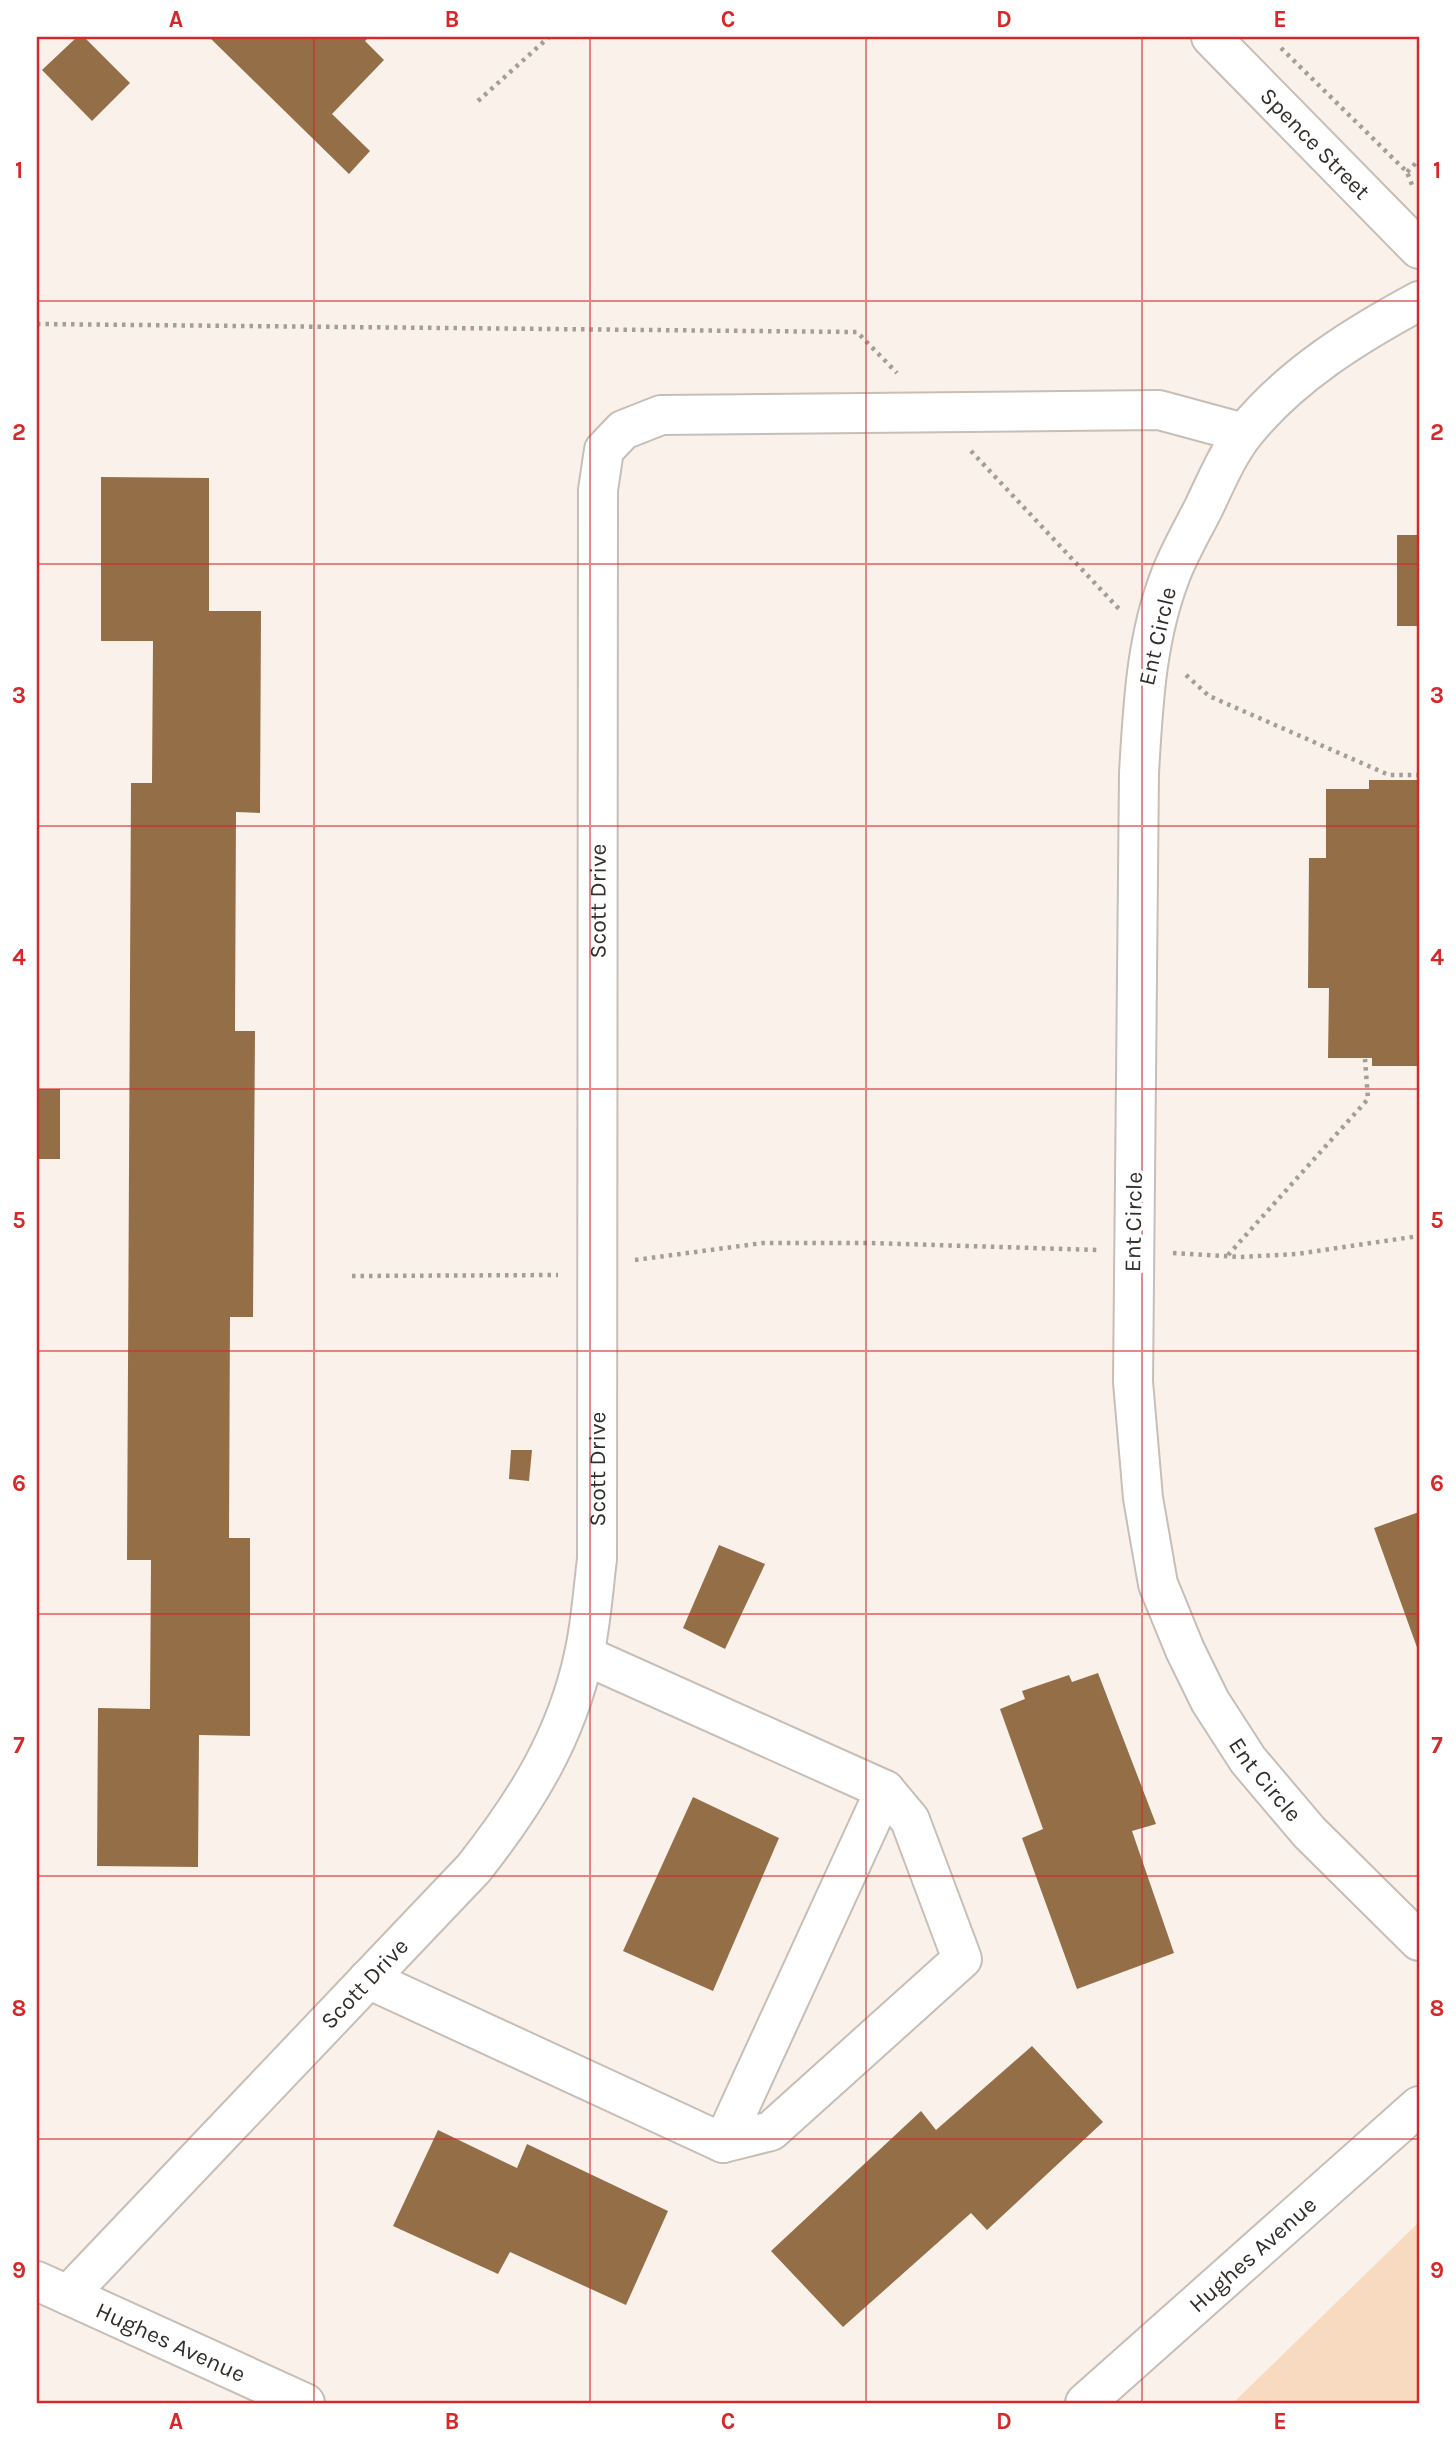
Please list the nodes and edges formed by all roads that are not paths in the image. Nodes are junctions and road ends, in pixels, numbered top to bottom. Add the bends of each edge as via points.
1 (1211, 37) edge
2 (1419, 249) edge
3 (1419, 301) edge
4 (1244, 433) junction
5 (584, 1655) junction
6 (885, 1790) junction
7 (1419, 1941) edge
8 (368, 1979) junction
9 (1419, 2106) edge
10 (723, 2143) junction
11 (52, 2288) edge
12 (305, 2403) edge
13 (1085, 2403) edge

1 - 2 street, Spence Street
3 - 4 street, Ent Circle via 1323,361
4 - 5 street, Scott Drive via 1158,410 661,415 623,430 604,450 598,490 597,1559
4 - 7 street, Ent Circle via 1171,574 1151,642 1144,694 1132,1252 1133,1382 1143,1498 1158,1584 1210,1701 1248,1760 1309,1832
5 - 6 street
5 - 8 street, Scott Drive via 561,1730 508,1825 474,1868
6 - 10 street
6 - 10 street via 910,1820 962,1959 771,2132
8 - 10 street
8 - 11 street, Scott Drive
9 - 13 street, Hughes Avenue
11 - 12 street, Hughes Avenue

